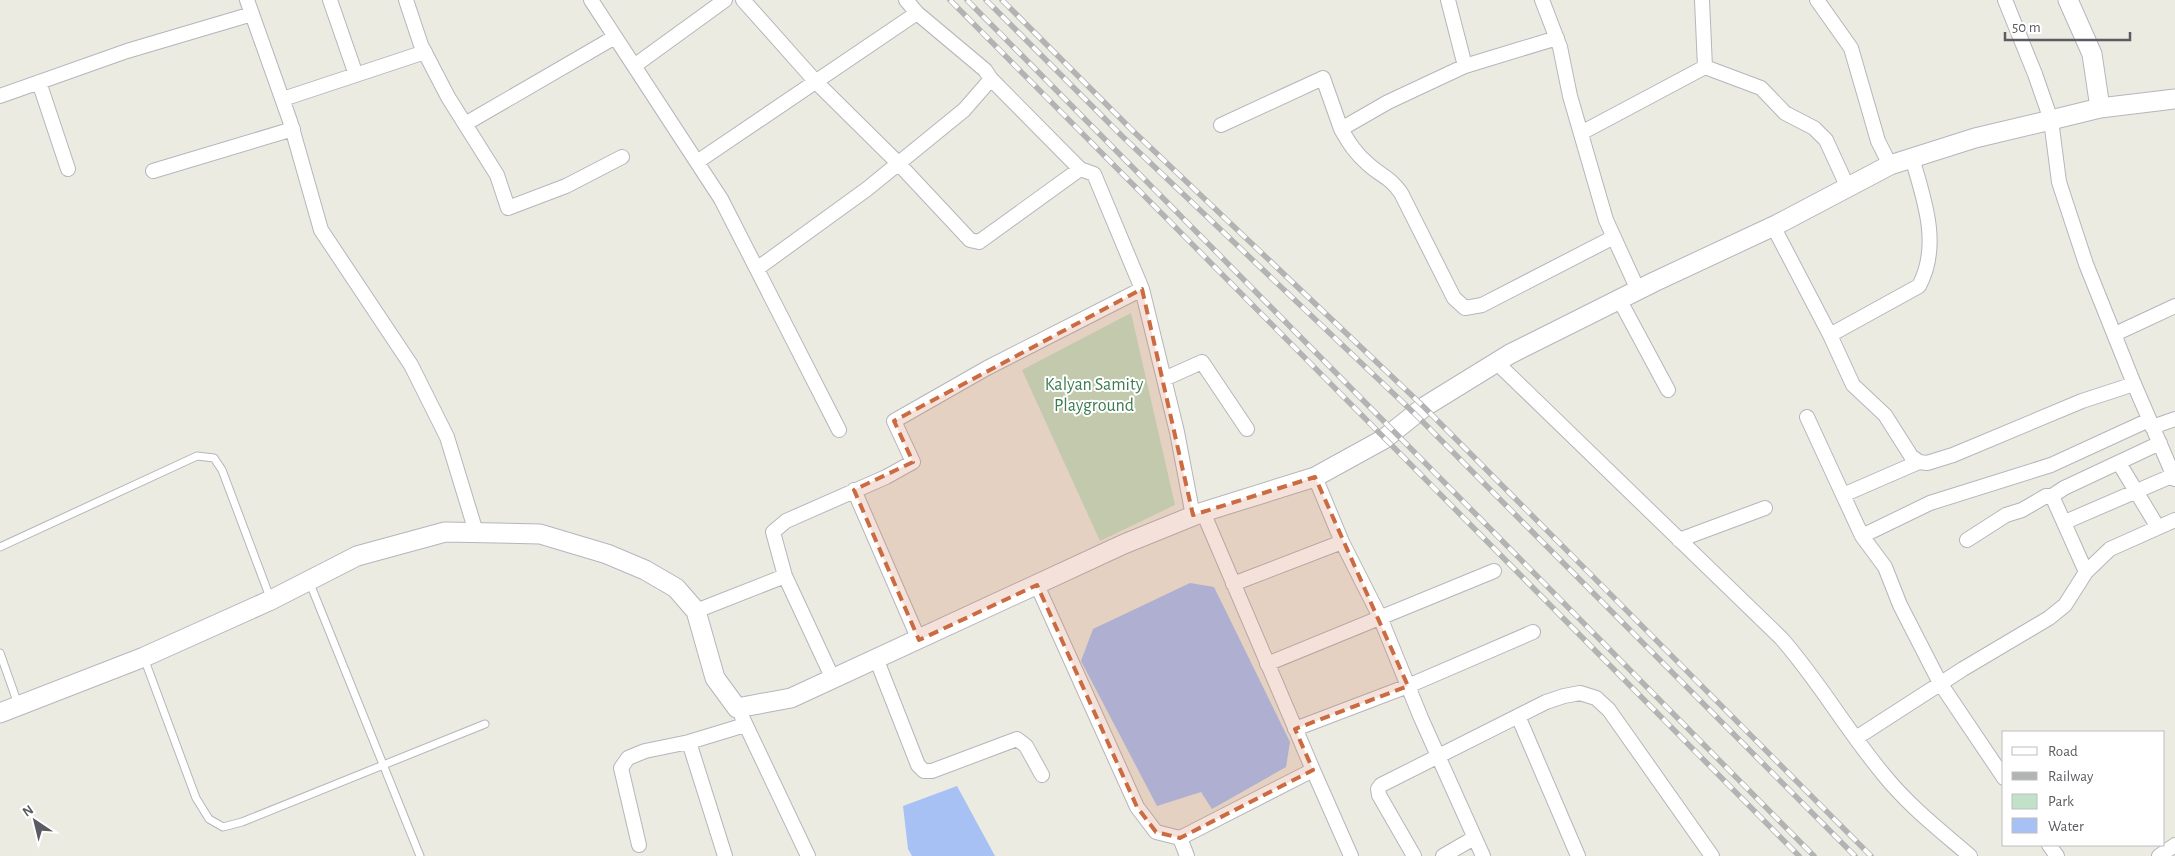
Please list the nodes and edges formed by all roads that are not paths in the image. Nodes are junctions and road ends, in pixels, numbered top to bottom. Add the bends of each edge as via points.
1 (247, 0) edge
2 (330, 0) edge
3 (406, 0) edge
4 (591, 0) edge
5 (725, 0) edge
6 (744, 0) edge
7 (906, 0) edge
8 (1448, 0) edge
9 (1542, 0) edge
10 (1702, 0) edge
11 (1817, 0) edge
12 (2005, 0) edge
13 (2068, 0) edge
14 (917, 13) junction
15 (252, 14) junction
16 (615, 37) junction
17 (1557, 38) junction
18 (425, 52) junction
19 (634, 66) junction
20 (1465, 66) junction
21 (1705, 67) junction
22 (356, 75) junction
23 (991, 79) junction
24 (39, 82) junction
25 (816, 82) junction
26 (0, 96) edge
27 (2175, 99) edge
28 (283, 100) junction
29 (2100, 108) junction
30 (2051, 120) junction
31 (465, 124) junction
32 (1221, 125) dead end
33 (293, 129) junction
34 (1340, 129) junction
35 (1581, 134) junction
36 (622, 156) dead end
37 (1912, 158) junction
38 (697, 162) junction
39 (898, 163) junction
40 (1890, 165) junction
41 (1080, 169) junction
42 (68, 170) dead end
43 (153, 171) dead end
44 (1848, 188) junction
45 (1774, 226) junction
46 (1614, 236) junction
47 (758, 268) junction
48 (1142, 289) junction
49 (1638, 290) junction
50 (1620, 299) junction
51 (2175, 306) edge
52 (2115, 334) junction
53 (1830, 335) junction
54 (1496, 362) junction
55 (1164, 379) junction
56 (2134, 384) junction
57 (1668, 390) dead end
58 (1807, 417) dead end
59 (2175, 419) edge
60 (2151, 423) junction
61 (1246, 429) dead end
62 (839, 430) dead end
63 (2160, 443) junction
64 (1919, 462) junction
65 (2119, 463) junction
66 (1315, 477) junction
67 (2174, 477) edge
68 (854, 490) junction
69 (2136, 490) junction
70 (1843, 495) junction
71 (2052, 496) junction
72 (1765, 508) dead end
73 (1198, 514) junction
74 (2175, 520) edge
75 (2065, 522) junction
76 (2157, 526) junction
77 (476, 532) junction
78 (1862, 536) junction
79 (1679, 540) junction
80 (1967, 540) dead end
81 (1342, 542) junction
82 (0, 547) edge
83 (1494, 571) dead end
84 (2086, 572) junction
85 (785, 576) junction
86 (309, 580) junction
87 (1233, 584) junction
88 (1037, 585) junction
89 (271, 600) junction
90 (696, 611) junction
91 (1380, 617) junction
92 (1533, 632) dead end
93 (919, 640) junction
94 (0, 653) edge
95 (144, 657) junction
96 (876, 658) junction
97 (1267, 664) junction
98 (833, 679) junction
99 (1940, 683) junction
100 (1408, 686) junction
101 (18, 705) junction
102 (0, 713) edge
103 (741, 716) junction
104 (1518, 716) junction
105 (485, 724) dead end
106 (1295, 729) junction
107 (1856, 738) junction
108 (689, 742) junction
109 (1439, 756) junction
110 (384, 765) junction
111 (1313, 770) junction
112 (1042, 774) dead end
113 (2002, 775) edge
114 (1180, 838) junction
115 (1474, 838) junction
116 (639, 845) dead end
117 (2175, 845) edge
118 (420, 856) edge
119 (725, 856) edge
120 (808, 856) edge
121 (1188, 856) edge
122 (1351, 856) edge
123 (1412, 856) edge
124 (1443, 856) edge
125 (1483, 856) edge
126 (1578, 856) edge
127 (1712, 856) edge
128 (1970, 856) edge
129 (2159, 856) edge

1 - 15 street
2 - 22 street
3 - 18 street
4 - 16 street
5 - 19 street
6 - 25 street
7 - 14 street
8 - 20 street
9 - 17 street
10 - 21 street
11 - 40 street via 1851,48 1878,141
12 - 30 street
13 - 29 street via 2092,54
14 - 23 street via 985,70
14 - 25 street
15 - 24 street via 127,51
15 - 28 street
16 - 19 street
16 - 31 street
17 - 20 street
17 - 35 street
18 - 22 street
18 - 31 street
19 - 38 street
20 - 34 street via 1388,102
21 - 35 street
21 - 44 street via 1761,88 1785,112 1814,128 1826,140
22 - 28 street
23 - 39 street via 964,110
23 - 41 street
24 - 26 street
24 - 42 street
25 - 38 street
25 - 39 street
27 - 29 street
28 - 33 street
29 - 30 street
30 - 37 street
30 - 52 street via 2059,182 2086,264
31 - 36 street via 497,175 508,208 566,186
32 - 34 street via 1323,78
33 - 43 street
33 - 77 street via 321,230 411,365 447,437
34 - 46 street via 1353,150 1369,166 1392,180 1454,298 1465,308 1482,305
35 - 46 street via 1606,220
37 - 40 street
37 - 53 street via 1925,203 1930,239 1925,274 1919,286
38 - 47 street
39 - 41 street via 961,233 979,242
39 - 47 street via 868,189
40 - 44 street
41 - 48 street via 1094,174
44 - 45 street
45 - 49 street
45 - 53 street
46 - 49 street
47 - 62 street
48 - 55 street
48 - 68 street via 987,368 894,420 913,462
49 - 50 street
50 - 54 street
50 - 57 street
51 - 52 street
52 - 56 street
53 - 64 street via 1852,385 1885,415 1911,456
54 - 66 street via 1424,407 1384,439
54 - 79 street
55 - 61 street via 1202,362
55 - 73 street
56 - 60 street
56 - 64 street via 2074,404 1952,455 1927,463
58 - 70 street
59 - 60 street
60 - 63 street
60 - 78 street via 2051,465 1930,503
63 - 65 street
63 - 67 street
64 - 70 street
65 - 69 street
65 - 71 street
66 - 73 street
66 - 81 street
67 - 69 street
68 - 85 street via 786,521 773,532
68 - 93 street
69 - 75 street
69 - 76 street
70 - 78 street
71 - 75 street
71 - 80 street via 2006,515
72 - 79 street
73 - 87 street
73 - 88 street
74 - 76 street
75 - 84 street
76 - 84 street via 2110,549
77 - 86 street via 445,532 357,556
77 - 90 street via 540,534 584,545 645,570 676,588
78 - 99 street via 1885,567 1900,605
79 - 107 street via 1781,638 1821,686
81 - 87 street
81 - 91 street
82 - 89 lane via 197,456 214,458 222,470
83 - 91 street
84 - 99 street via 2065,605 2049,618
85 - 90 street
85 - 98 street
86 - 89 street
86 - 110 lane
87 - 97 street
88 - 93 street
88 - 114 street via 1137,806 1156,832
89 - 95 street
90 - 103 street via 715,678
91 - 97 street
91 - 100 street
92 - 100 street
93 - 96 street
94 - 101 lane
95 - 101 street
95 - 110 lane via 196,798 209,819 223,827
96 - 98 street
96 - 112 street via 918,765 924,771 932,771 1017,739 1026,746
97 - 106 street
98 - 103 street
99 - 107 street
99 - 113 street
100 - 106 street
100 - 109 street
101 - 102 street
103 - 108 street
103 - 120 street
104 - 109 street
104 - 126 street
104 - 127 street via 1564,696 1580,693 1596,698 1609,710
105 - 110 lane
106 - 111 street
107 - 128 street via 1908,802
108 - 116 street via 645,751 628,758 621,768
108 - 119 street
109 - 115 street
109 - 123 street via 1378,789 1378,795
110 - 118 lane
111 - 114 street
111 - 122 street
114 - 121 street
115 - 124 street
115 - 125 street
117 - 129 street

